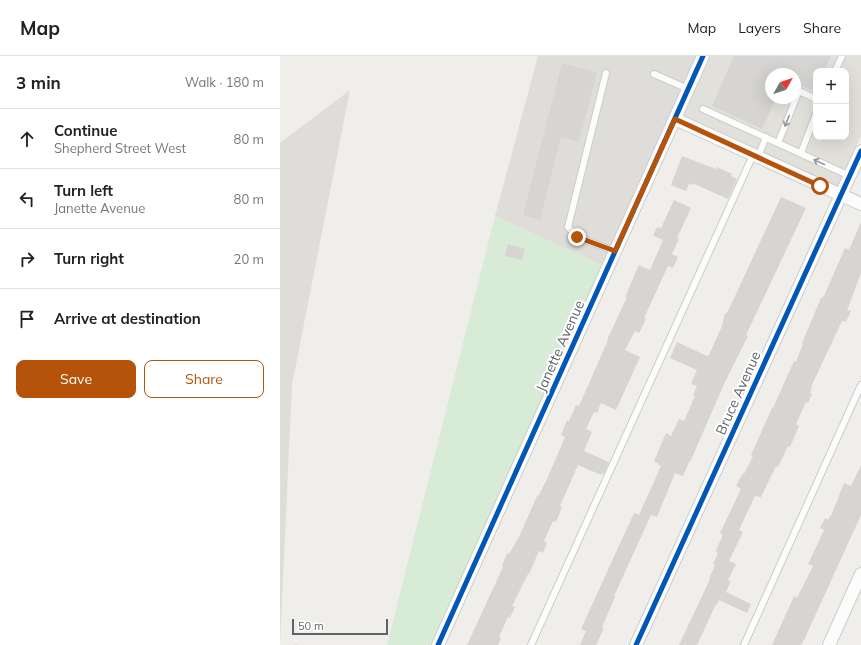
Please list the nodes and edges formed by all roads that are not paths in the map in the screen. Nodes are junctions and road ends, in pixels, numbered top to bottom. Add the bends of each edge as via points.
1 (703, 56) edge
2 (842, 56) edge
3 (836, 68) edge
4 (606, 73) dead end
5 (654, 74) dead end
6 (688, 89) junction
7 (813, 98) edge
8 (703, 109) dead end
9 (675, 119) junction
10 (813, 122) edge
11 (766, 137) junction
12 (778, 142) junction
13 (861, 151) edge
14 (801, 153) junction
15 (756, 156) junction
16 (850, 176) junction
17 (841, 195) junction
18 (861, 204) edge
19 (615, 251) junction
20 (861, 384) edge
21 (861, 574) edge
22 (438, 645) edge
23 (531, 645) edge
24 (636, 645) edge
25 (744, 645) edge
26 (829, 645) edge

1 - 6 street, Janette Avenue
2 - 3 lane
4 - 19 lane via 568,227 577,237
5 - 6 lane
6 - 9 street, Janette Avenue
7 -> 12 lane via 799,91
8 - 11 lane
9 - 15 street
9 - 19 street, Janette Avenue
10 - 14 lane
11 - 12 lane
11 - 15 lane
12 - 14 lane
13 - 16 street, Bruce Avenue
16 -> 14 lane
15 - 17 street
15 - 23 lane
16 - 17 street, Bruce Avenue
17 - 18 street
17 - 24 street, Bruce Avenue
19 - 22 street, Janette Avenue
20 - 25 lane
21 - 26 street

